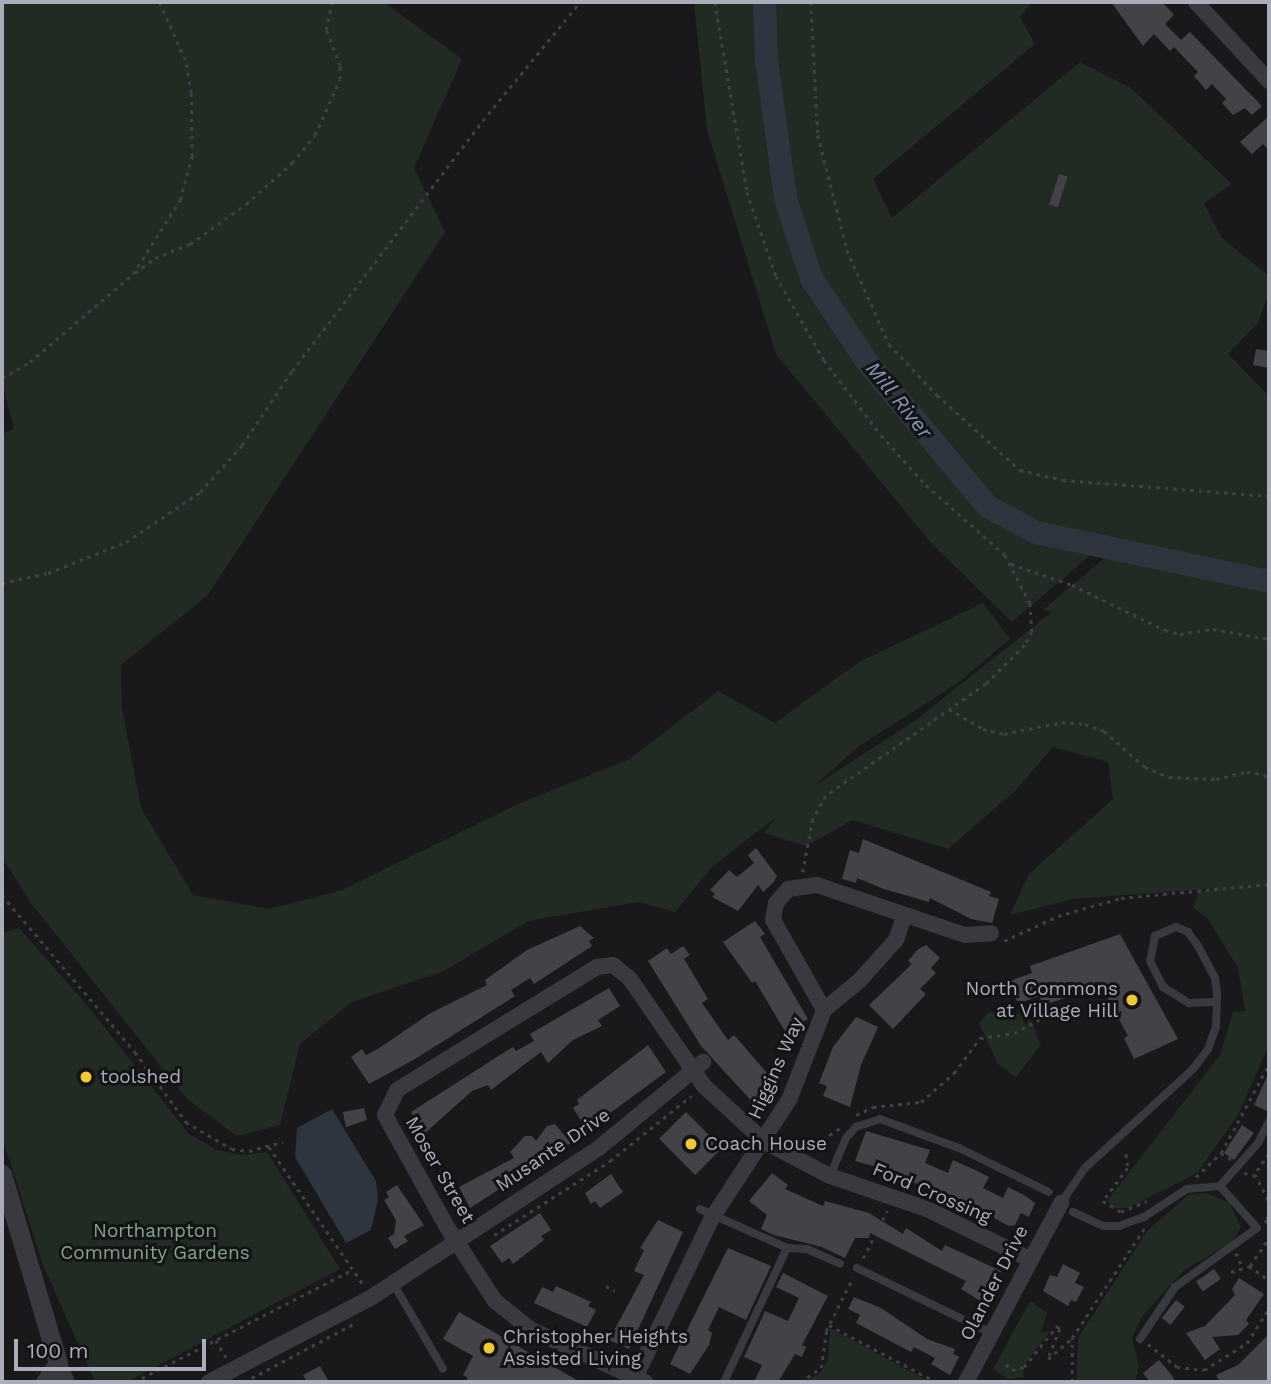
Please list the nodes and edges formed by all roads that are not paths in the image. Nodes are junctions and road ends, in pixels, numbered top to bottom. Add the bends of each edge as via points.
1 (1196, 2) edge
2 (1269, 81) edge
3 (904, 916) junction
4 (998, 937) road end
5 (613, 965) joint
6 (1216, 1002) junction
7 (824, 1010) junction
8 (697, 1066) junction
9 (1269, 1121) edge
10 (765, 1142) junction
11 (2, 1174) edge
12 (830, 1176) junction
13 (1220, 1186) junction
14 (1061, 1202) junction
15 (706, 1213) junction
16 (1257, 1228) junction
17 (1267, 1237) edge
18 (455, 1239) junction
19 (787, 1248) junction
20 (1029, 1259) junction
21 (840, 1265) dead end
22 (857, 1268) road end
23 (393, 1283) junction
24 (993, 1334) junction
25 (1140, 1339) road end
26 (58, 1363) junction
27 (443, 1369) dead end
28 (638, 1381) edge
29 (45, 1382) edge
30 (68, 1382) edge
31 (209, 1382) edge
32 (724, 1382) edge
33 (966, 1382) edge

1 - 2 street
3 - 4 street via 965,935
3 - 7 street, Higgins Way via 896,940 859,981
3 - 7 street, Higgins Way via 817,885 788,889 776,903 773,920
5 - 8 street, Ford Crossing via 630,979
5 - 18 street, Moser Street via 587,972 392,1094 386,1108 388,1122
6 - 6 lane via 1215,978 1188,932 1176,927 1155,936 1150,961 1163,987 1189,1003
6 - 14 lane via 1216,1027 1209,1049 1160,1101 1085,1168
7 - 10 street, Higgins Way via 789,1100
8 - 10 street, Ford Crossing
8 - 18 street, Musante Drive via 600,1147
9 - 13 lane via 1258,1143
10 - 12 street, Ford Crossing
10 - 15 street, Higgins Way
11 - 26 street
12 - 14 lane via 846,1138 856,1127 880,1119 959,1148
12 - 20 street, Ford Crossing via 927,1209
13 - 14 lane via 1187,1189 1119,1226 1103,1226
13 - 16 lane
14 - 20 street, Olander Drive
15 - 19 lane
15 - 28 street, Higgins Way
16 - 17 lane
16 - 25 lane via 1175,1287
18 - 23 street, Musante Drive
18 - 28 street, Moser Street via 509,1315
19 - 21 lane via 807,1249
19 - 32 lane
20 - 24 street, Olander Drive
22 - 24 lane
23 - 27 lane
23 - 31 street, Musante Drive
24 - 33 street, Olander Drive
26 - 29 street
26 - 30 street

